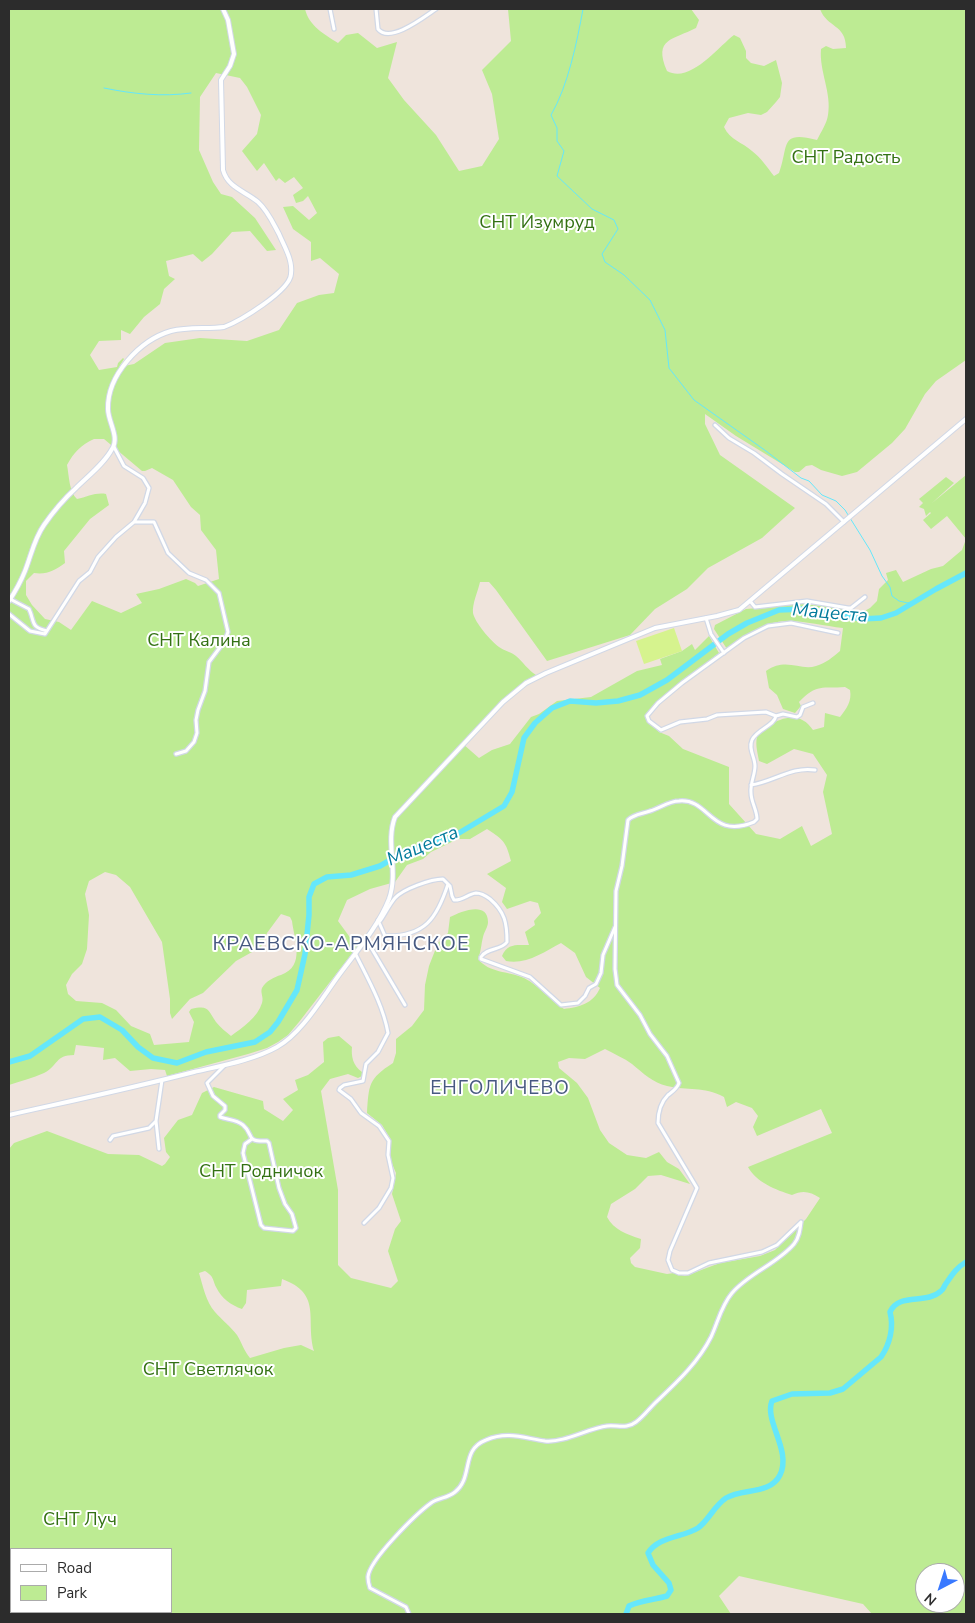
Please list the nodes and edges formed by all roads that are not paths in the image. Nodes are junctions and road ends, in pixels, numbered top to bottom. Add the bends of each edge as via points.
1 (223, 9) edge
2 (330, 9) edge
3 (376, 9) edge
4 (436, 9) edge
5 (334, 29) dead end
6 (966, 419) edge
7 (715, 425) dead end
8 (114, 447) junction
9 (138, 516) junction
10 (142, 521) junction
11 (134, 522) junction
12 (845, 522) junction
13 (865, 598) dead end
14 (10, 600) edge
15 (750, 601) junction
16 (9, 614) edge
17 (706, 618) junction
18 (48, 631) junction
19 (838, 633) dead end
20 (724, 653) junction
21 (813, 704) dead end
22 (776, 716) junction
23 (176, 754) dead end
24 (815, 770) dead end
25 (751, 785) junction
26 (448, 883) junction
27 (379, 921) junction
28 (615, 927) junction
29 (366, 939) junction
30 (355, 953) junction
31 (405, 1005) dead end
32 (224, 1065) junction
33 (162, 1080) junction
34 (9, 1115) edge
35 (156, 1121) junction
36 (252, 1139) junction
37 (110, 1140) dead end
38 (159, 1149) dead end
39 (364, 1223) dead end
40 (409, 1614) edge

1 - 8 street via 234,54 221,80 225,178 267,212 286,249 291,274 288,282 265,303 224,328 173,331 153,339 138,350 119,374 108,402
2 - 5 street
3 - 4 street via 378,29 383,34 406,28
6 - 12 street
7 - 12 street via 826,504
8 - 9 street via 124,466 143,478 149,488
8 - 14 street via 43,526
9 - 10 street
9 - 11 street
10 - 11 street
10 - 23 street via 154,522 168,553 189,573 206,580 219,593 228,632 209,662 194,742 186,751
11 - 18 street via 116,537 98,557 90,572 79,581
12 - 15 street
13 - 15 street via 851,608 807,601 755,607
14 - 18 street via 29,609 36,628
15 - 17 street via 739,610
16 - 18 street via 30,631 42,635
17 - 20 street via 711,634
17 - 27 street via 655,628 546,673 503,702 398,813 392,824 391,838 393,886
19 - 20 street via 791,623 768,626
20 - 22 street via 658,703 647,716 649,720 661,730 680,722 717,715 766,712
21 - 22 street via 803,707 796,717
22 - 25 street via 752,738 750,747 755,766
24 - 25 street via 797,770
25 - 28 street via 751,799 757,812 757,819 752,823 724,826 694,804 679,800 628,820 616,891
26 - 27 street via 438,879 404,892 396,897
26 - 27 street via 437,911 414,933 385,936
26 - 28 street via 454,900 483,894 501,908 507,942 483,953 482,961 530,977 562,1004 578,1003 596,984 603,955
27 - 29 street
28 - 40 street via 617,985 664,1051 678,1078 678,1088 662,1102 658,1123 697,1188 670,1250 668,1260 672,1270 688,1273 709,1263 762,1252 777,1245 801,1222 799,1234 795,1243 733,1293 720,1310 699,1357 636,1422 627,1427 599,1428 546,1441 511,1434 475,1445 468,1460 468,1471 455,1492 432,1502 416,1516 370,1567 370,1588 406,1608
29 - 30 street
29 - 31 street
30 - 32 street via 289,1038 271,1050
30 - 39 street via 370,982 388,1033 378,1052 366,1064 363,1081 344,1085 340,1090 387,1136 394,1178 387,1198
32 - 33 street
32 - 36 street via 207,1087 225,1106 220,1118 242,1124
33 - 34 street
33 - 35 street
35 - 37 street via 149,1128 113,1136
35 - 38 street
36 - 36 street via 245,1144 243,1153 261,1225 293,1232 296,1228 279,1188 268,1142

